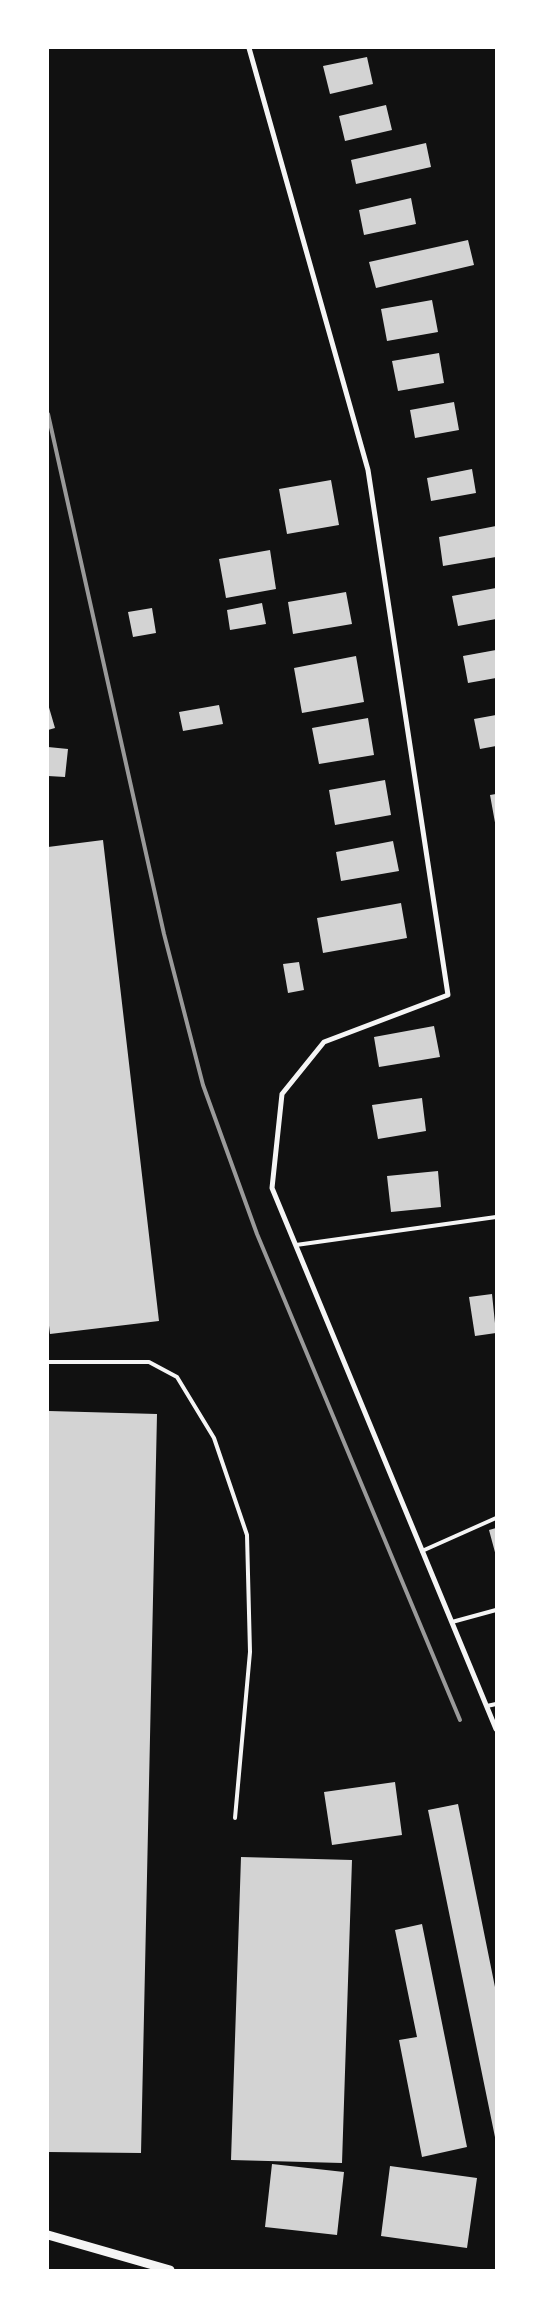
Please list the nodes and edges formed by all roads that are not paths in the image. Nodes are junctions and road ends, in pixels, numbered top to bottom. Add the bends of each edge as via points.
1 (249, 48) edge
2 (496, 1217) edge
3 (296, 1245) junction
4 (48, 1362) edge
5 (496, 1518) edge
6 (422, 1551) junction
7 (496, 1610) edge
8 (452, 1622) junction
9 (496, 1704) edge
10 (487, 1706) junction
11 (496, 1729) edge
12 (235, 1818) dead end
13 (48, 2235) edge
14 (170, 2270) edge

1 - 3 street via 368,470 448,995 324,1042 282,1094 272,1188
2 - 3 lane
3 - 6 street
4 - 12 lane via 149,1362 177,1377 214,1438 247,1535 250,1652
5 - 6 lane
6 - 8 street
7 - 8 lane
8 - 10 street
9 - 10 lane
10 - 11 street
13 - 14 street

